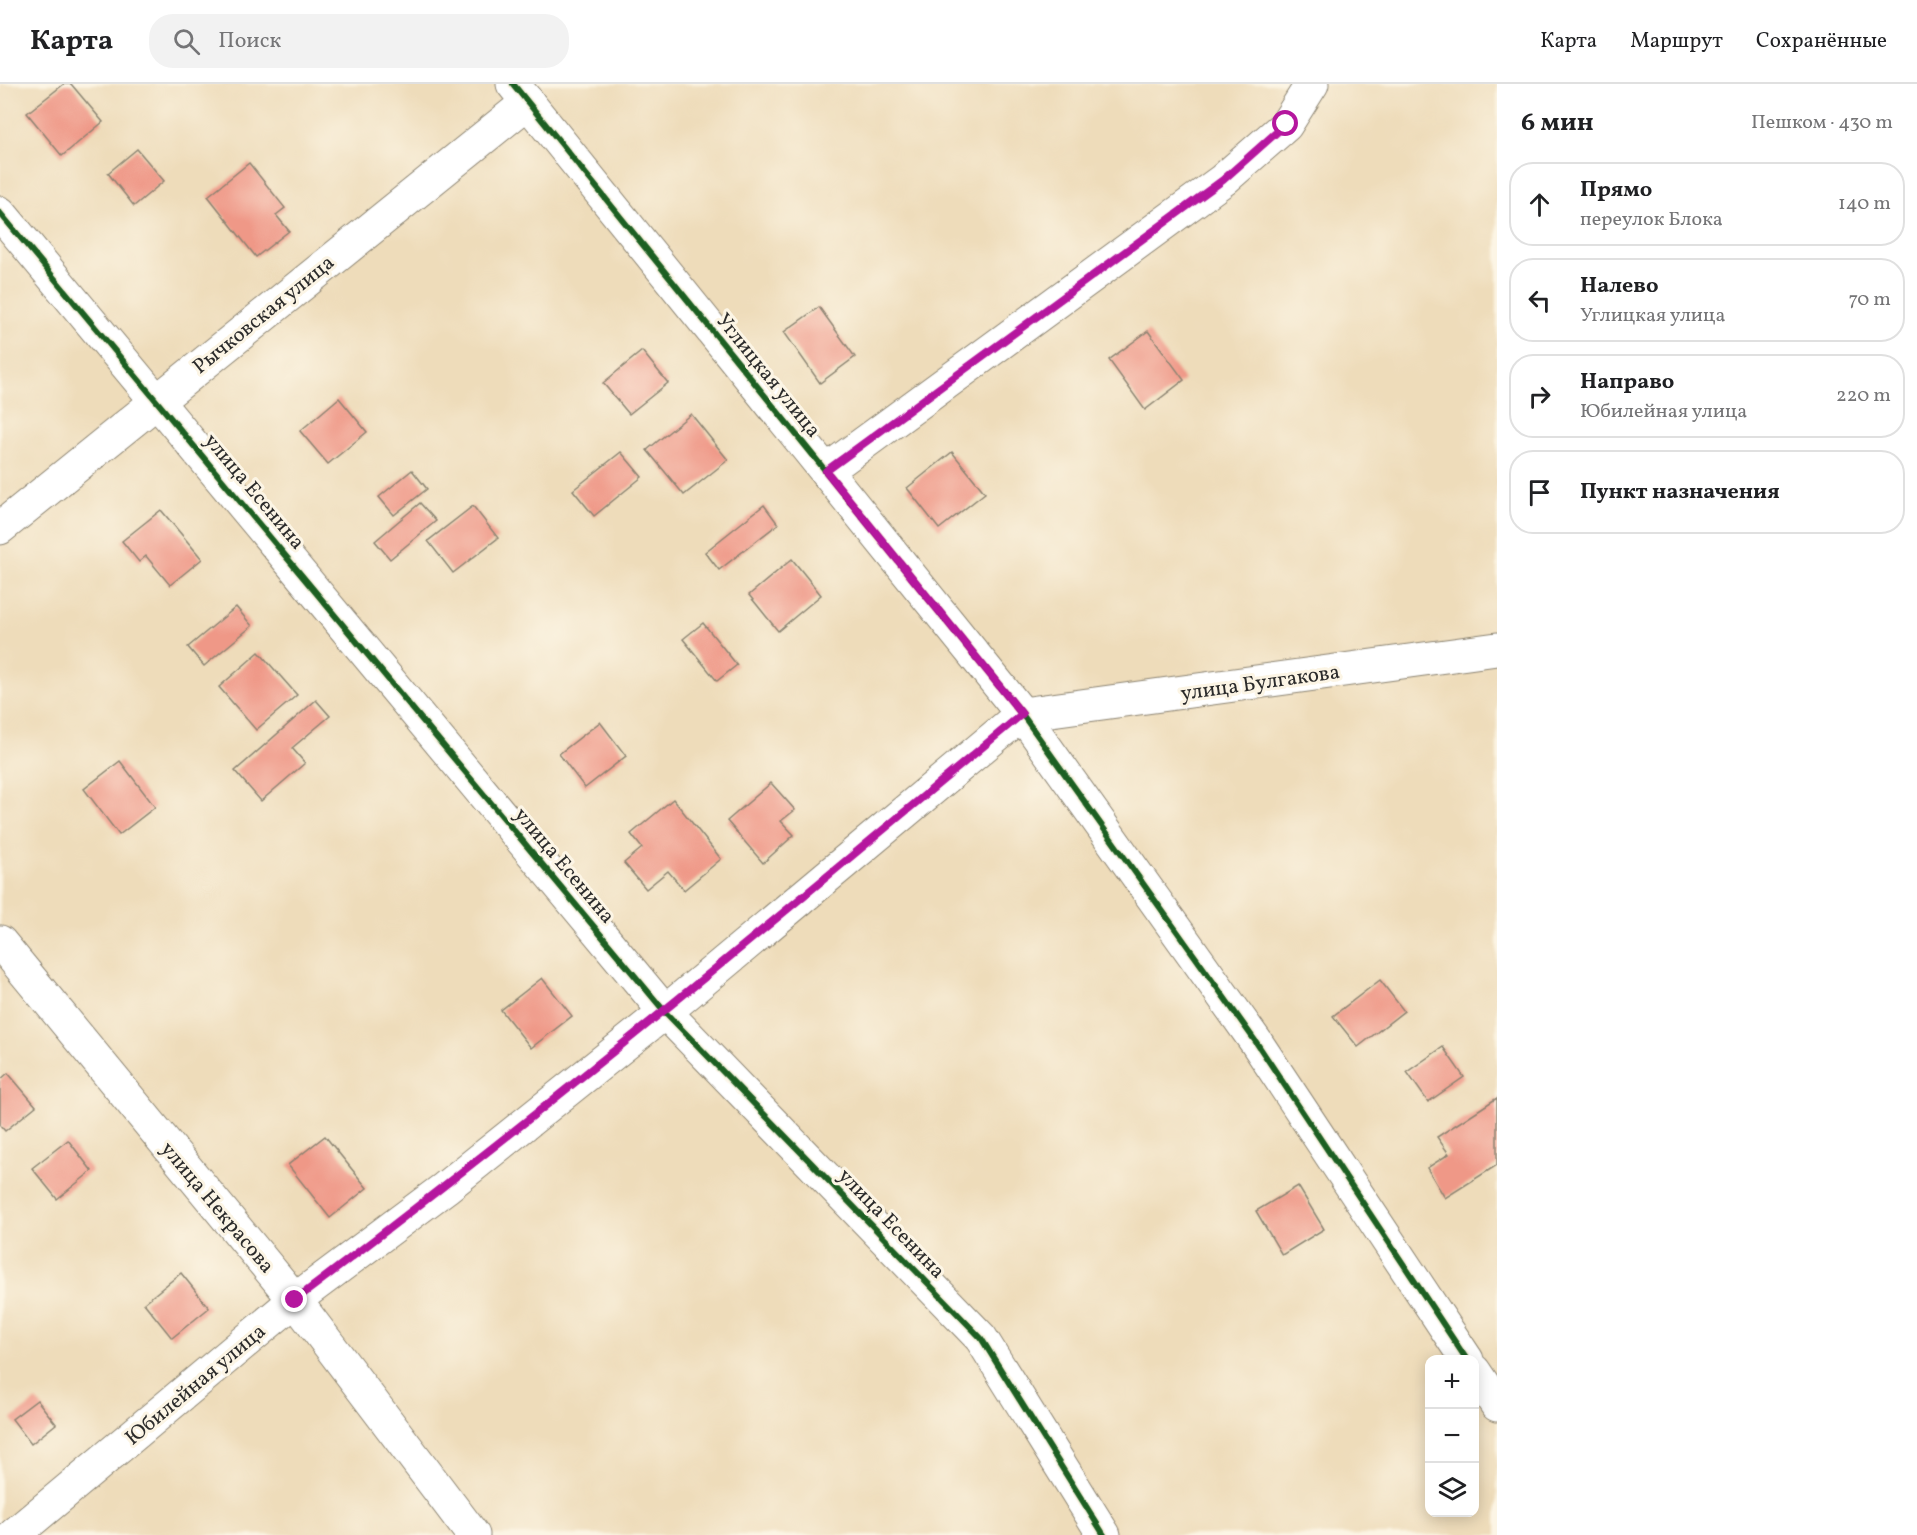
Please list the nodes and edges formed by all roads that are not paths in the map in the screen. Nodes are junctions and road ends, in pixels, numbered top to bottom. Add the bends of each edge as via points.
1 (1312, 84) edge
2 (521, 93) edge
3 (0, 213) edge
4 (157, 399) junction
5 (826, 471) junction
6 (0, 528) edge
7 (1497, 649) edge
8 (1022, 714) junction
9 (0, 942) edge
10 (665, 1012) junction
11 (295, 1300) junction
12 (1464, 1355) edge
13 (1479, 1378) edge
14 (1497, 1405) edge
15 (14, 1535) edge
16 (473, 1535) edge
17 (1104, 1535) edge

1 - 5 street via 1286,124 1223,180
2 - 4 street, Рычковская улица
2 - 5 street, Углицкая улица
3 - 4 street, улица Есенина
4 - 6 street, Рычковская улица
4 - 10 street, улица Есенина
5 - 8 street, Углицкая улица
7 - 8 street, улица Булгакова
8 - 10 street, Юбилейная улица
8 - 12 street, Углицкая улица via 1256,1042
9 - 11 street, улица Некрасова
10 - 11 street, Юбилейная улица via 445,1188
10 - 17 street, улица Есенина via 981,1338
11 - 15 street, Юбилейная улица
11 - 16 street, улица Некрасова
13 - 14 street

